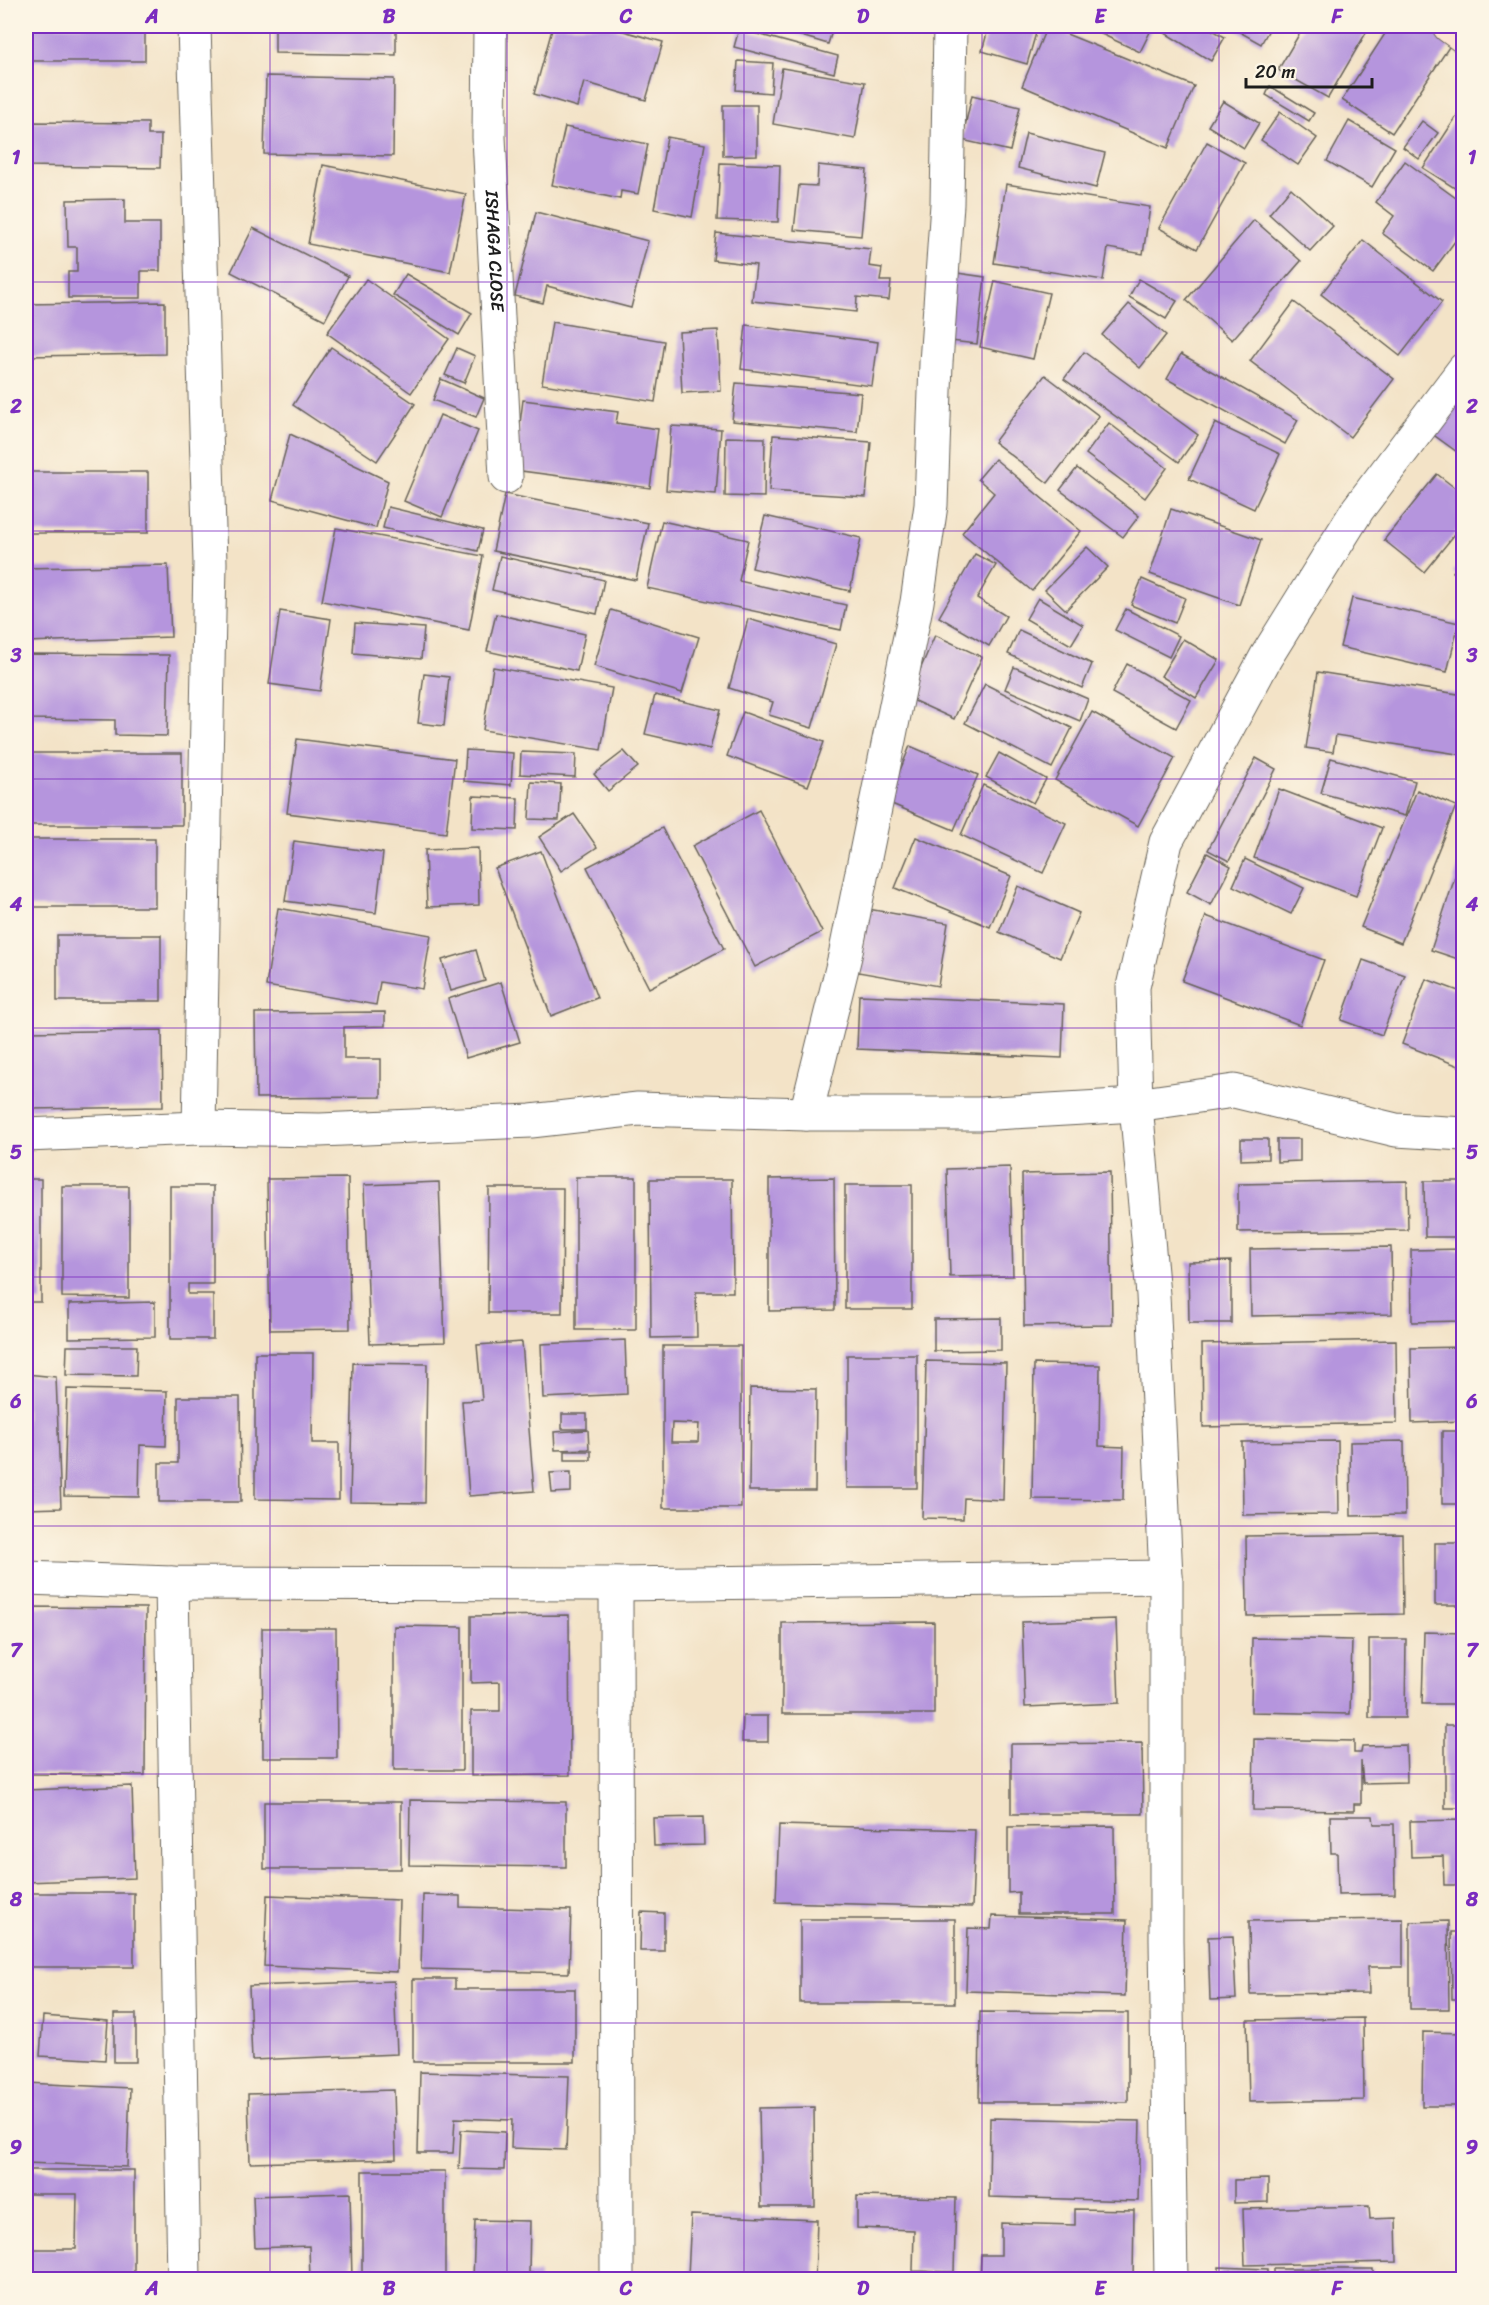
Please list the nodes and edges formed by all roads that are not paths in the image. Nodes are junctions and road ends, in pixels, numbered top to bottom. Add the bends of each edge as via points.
1 (194, 26) edge
2 (490, 26) edge
3 (950, 26) edge
4 (1449, 26) edge
5 (1464, 37) edge
6 (1464, 369) edge
7 (506, 477) dead end
8 (1136, 1104) junction
9 (806, 1114) junction
10 (199, 1128) junction
11 (1464, 1134) edge
12 (26, 1135) edge
13 (1166, 1577) junction
14 (26, 1578) edge
15 (172, 1583) junction
16 (616, 1584) junction
17 (184, 2280) edge
18 (617, 2280) edge
19 (1171, 2280) edge

1 - 10 street via 210,563
2 - 7 street, ISHAGA CLOSE via 489,137
3 - 9 street via 948,204 936,363 931,505 917,602 845,956
4 - 5 main road
6 - 8 street via 1358,509 1266,657 1166,842 1133,987
8 - 9 street via 978,1114
8 - 11 street via 1234,1091 1396,1130
8 - 13 street via 1153,1295
9 - 10 street via 638,1109 531,1121 320,1130
10 - 12 street
13 - 16 street
13 - 19 street
14 - 15 street
15 - 16 street
15 - 17 street
16 - 18 street

